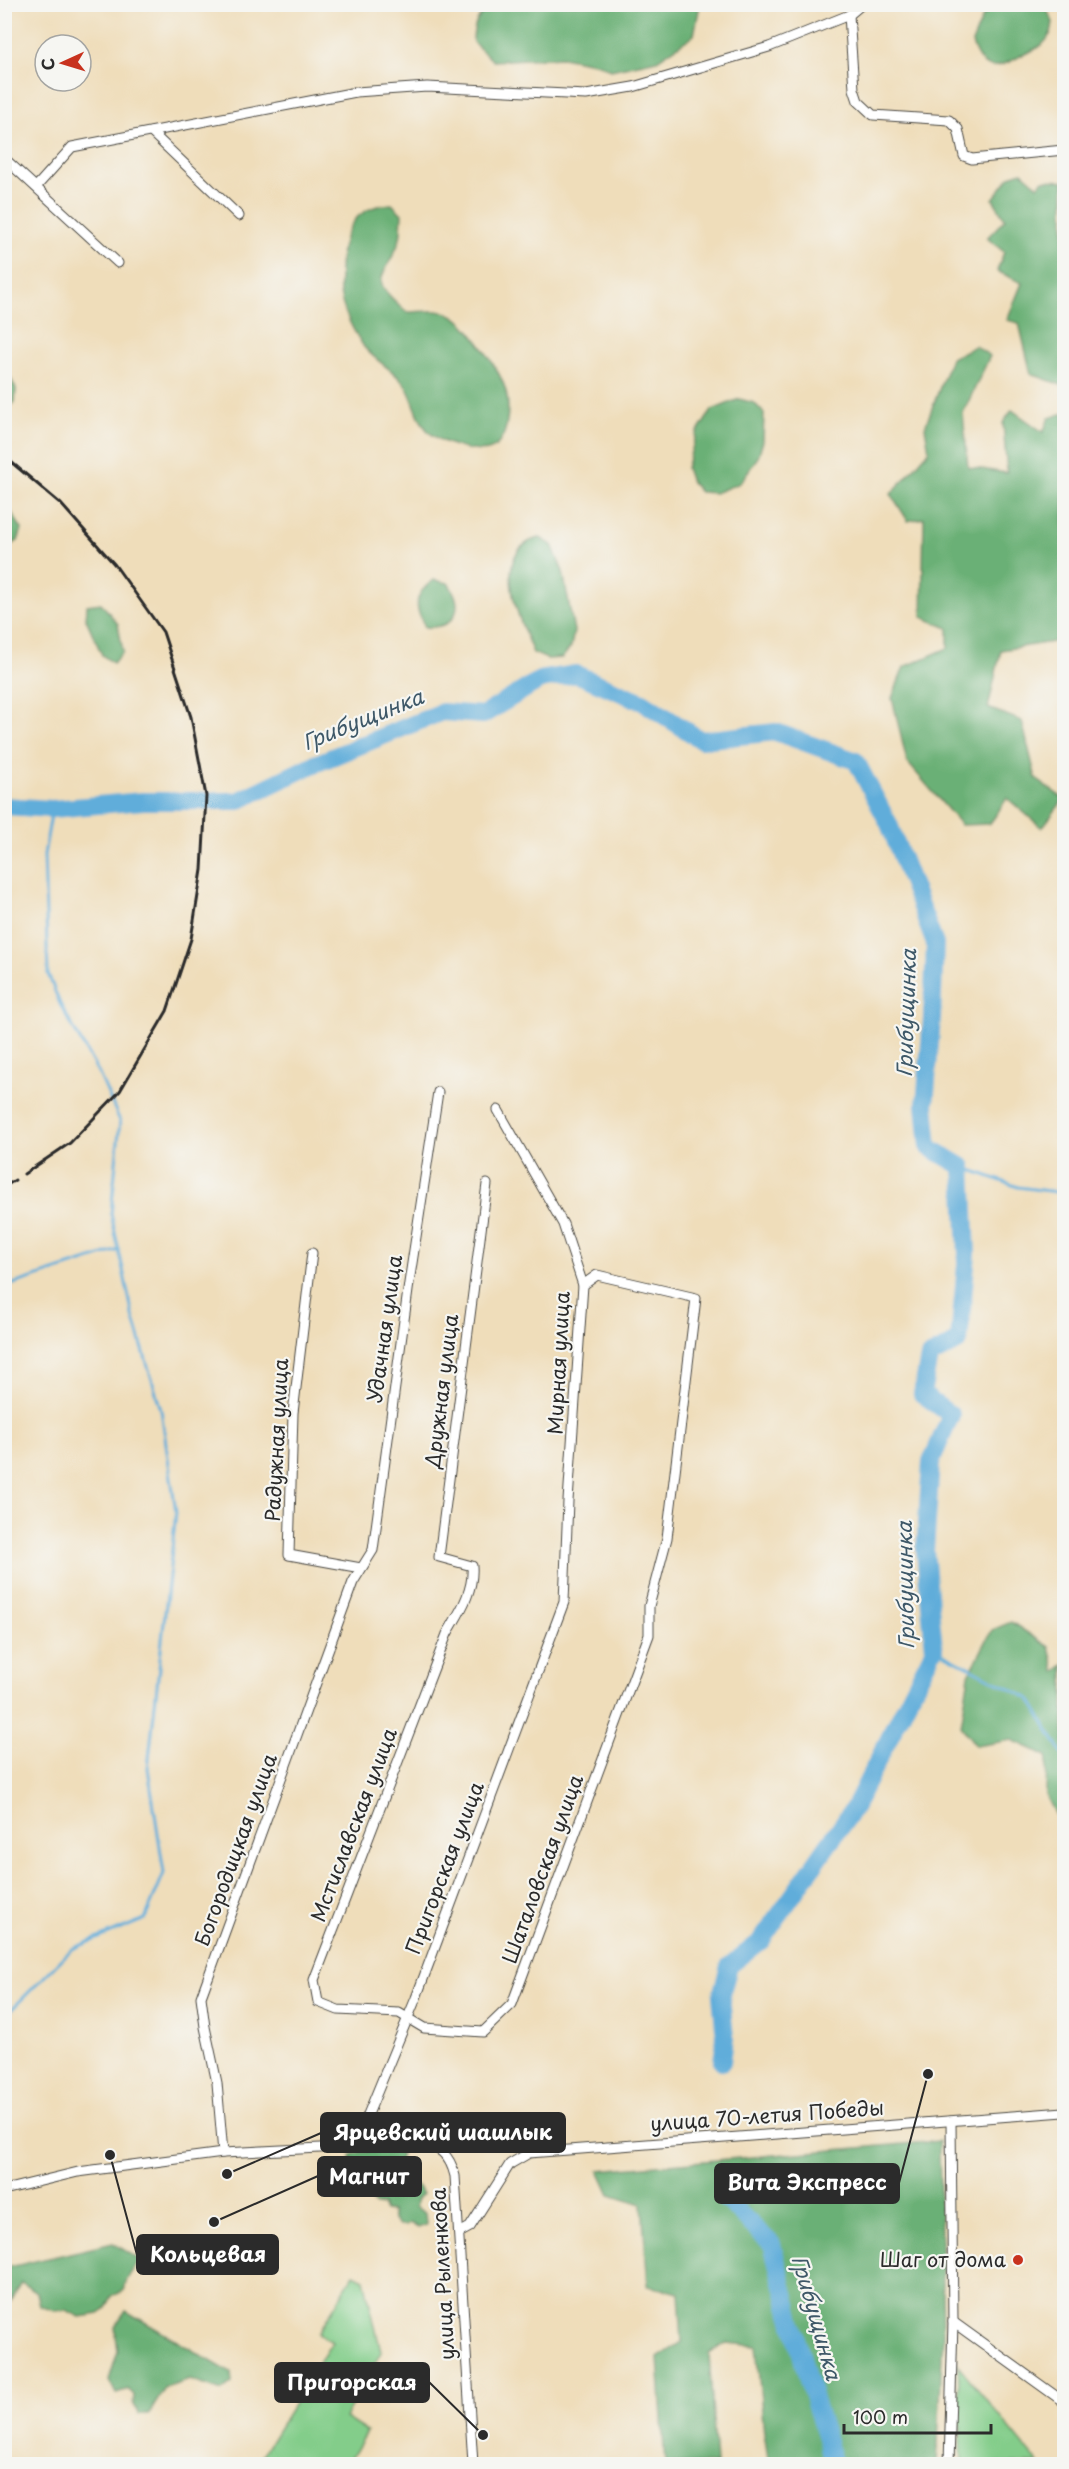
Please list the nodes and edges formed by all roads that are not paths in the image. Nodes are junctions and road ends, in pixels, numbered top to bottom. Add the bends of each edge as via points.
1 (862, 4) edge
2 (849, 15) junction
3 (151, 132) junction
4 (1065, 150) edge
5 (4, 159) edge
6 (36, 187) junction
7 (239, 216) dead end
8 (118, 263) dead end
9 (438, 1092) dead end
10 (498, 1110) dead end
11 (487, 1184) dead end
12 (312, 1253) dead end
13 (583, 1285) junction
14 (361, 1568) junction
15 (473, 1578) joint
16 (564, 1602) joint
17 (407, 2020) junction
18 (1065, 2112) edge
19 (951, 2121) junction
20 (355, 2146) junction
21 (223, 2153) junction
22 (4, 2190) edge
23 (459, 2233) junction
24 (953, 2322) junction
25 (1065, 2402) edge
26 (473, 2464) edge
27 (949, 2464) edge

1 - 2 street
2 - 3 street via 769,47 697,69 586,95 427,87 356,92
2 - 4 street via 854,89 858,101 873,115 949,120 958,129 968,159
3 - 6 street via 72,147
3 - 7 street
5 - 6 street
6 - 8 street
9 - 14 street, Удачная улица via 373,1550
10 - 13 street, Мирная улица via 563,1224
11 - 15 street, Дружная улица via 439,1557 472,1566
12 - 14 street, Радужная улица via 292,1413 289,1555
13 - 16 street, Мирная улица
13 - 17 street, Шаталовская улица via 597,1275 696,1299 667,1538 649,1606 649,1635 512,2004 483,2032 424,2028
14 - 21 street, Богородицкая улица via 201,1997 217,2083
15 - 17 street, Мстиславская улица via 468,1597 447,1634 314,1980 318,2002 338,2010 399,2013
16 - 17 street, Пригорская улица
17 - 20 street, Пригорская улица
18 - 19 street, улица 70-летия Победы
19 - 23 street, улица 70-летия Победы via 529,2153 510,2164 470,2227
19 - 24 street
20 - 21 street
20 - 23 street, улица Рыленкова via 430,2144 447,2155 455,2176
21 - 22 street via 78,2172
23 - 26 street, улица Рыленкова
24 - 25 street
24 - 27 street

